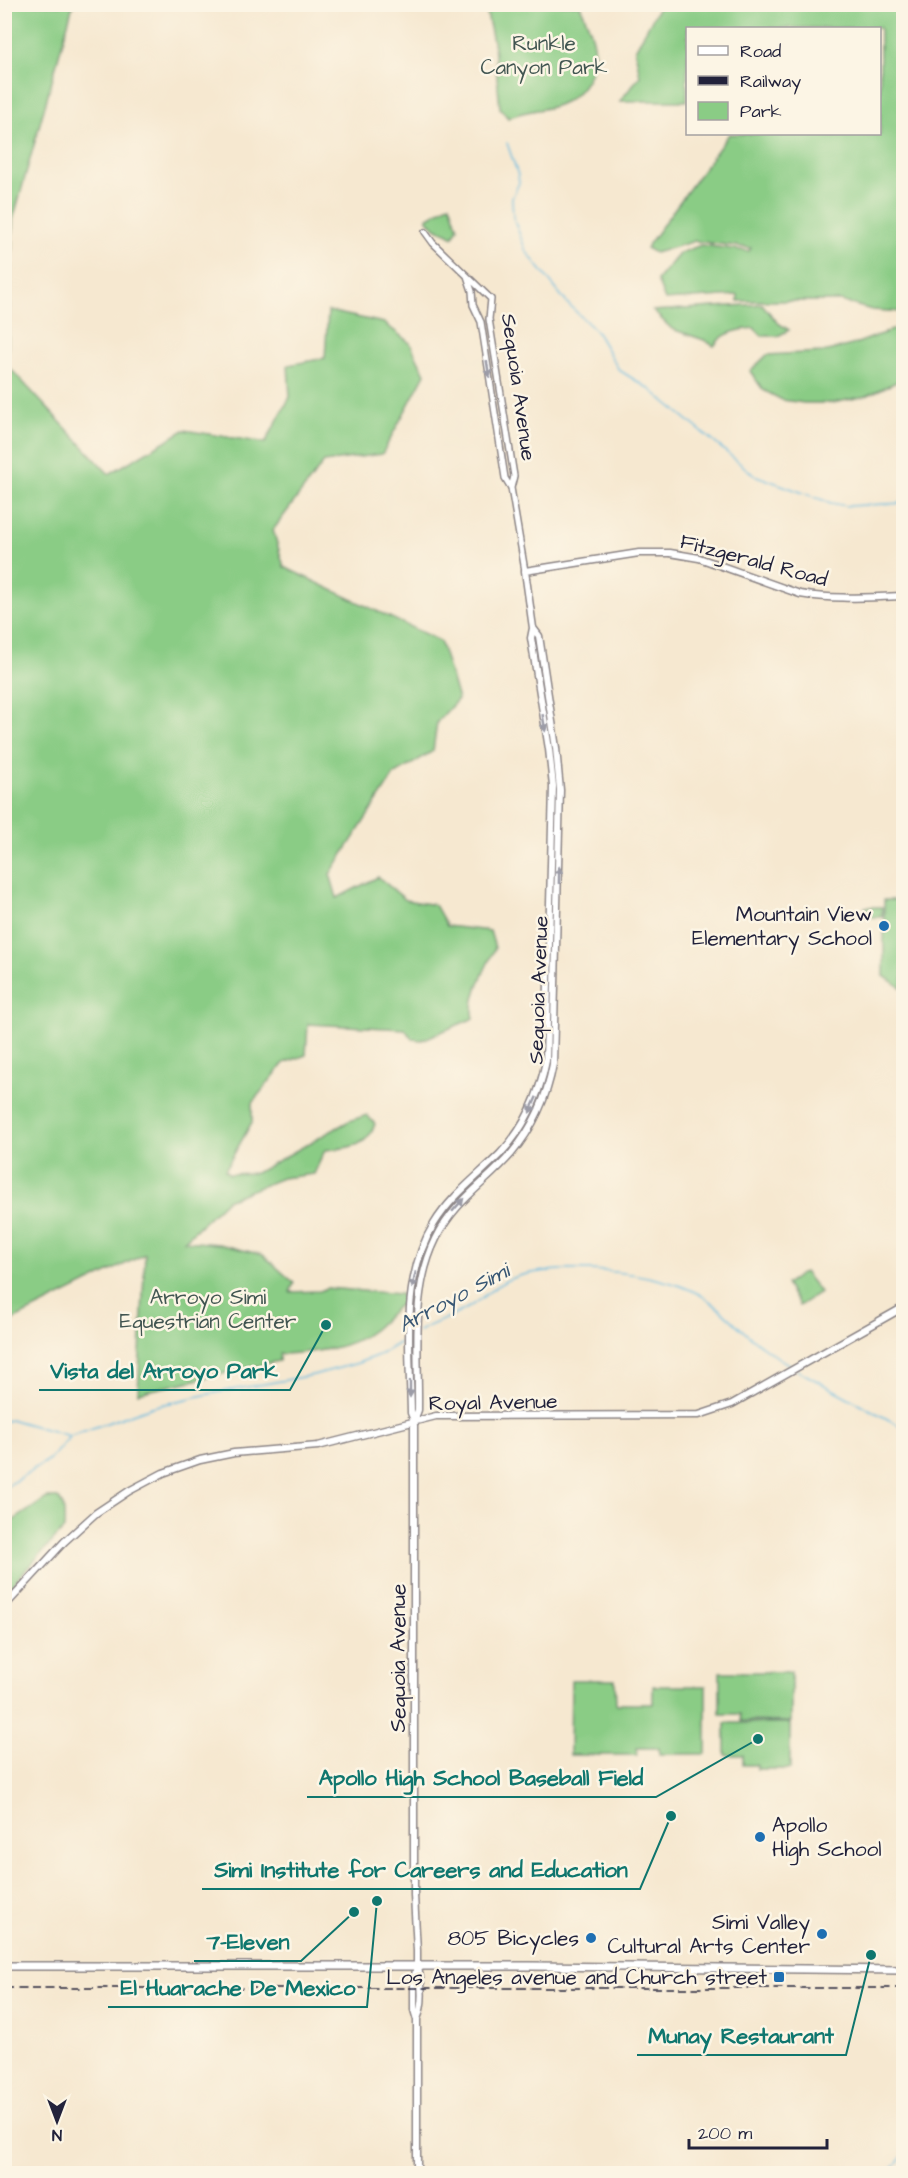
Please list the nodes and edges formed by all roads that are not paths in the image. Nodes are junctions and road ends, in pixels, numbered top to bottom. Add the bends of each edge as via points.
1 (425, 232) dead end
2 (467, 276) junction
3 (484, 292) junction
4 (473, 297) junction
5 (511, 488) junction
6 (525, 571) junction
7 (903, 596) edge
8 (533, 628) junction
9 (903, 1306) edge
10 (414, 1421) junction
11 (4, 1607) edge
12 (4, 1966) edge
13 (417, 1966) junction
14 (903, 1970) edge
15 (417, 2174) edge

1 - 2 street, Sequoia Avenue
2 - 3 street, Sequoia Avenue
2 - 4 street, Sequoia Avenue
3 - 4 street, Sequoia Avenue
3 - 5 street, Sequoia Avenue via 491,299 489,319 514,476
4 -> 5 street, Sequoia Avenue via 481,322 505,478
5 - 6 street, Sequoia Avenue
6 - 7 main road, Fitzgerald Road via 662,552 699,558 800,594 846,598
6 - 8 main road, Sequoia Avenue
8 -> 10 main road, Sequoia Avenue via 531,638 552,786 546,1061 536,1098 516,1134 433,1225 417,1265 410,1313
10 -> 8 main road, Sequoia Avenue via 418,1410 419,1292 424,1266 441,1228 466,1196 523,1139 543,1101 553,1064 560,790 539,636
9 - 10 main road, Royal Avenue via 723,1408 699,1415 447,1415
10 - 11 main road, Royal Avenue via 318,1446 218,1456 163,1473 111,1502 81,1525
10 - 13 main road, Sequoia Avenue
12 - 13 main road
13 - 14 main road
13 - 15 main road, Sequoia Avenue

